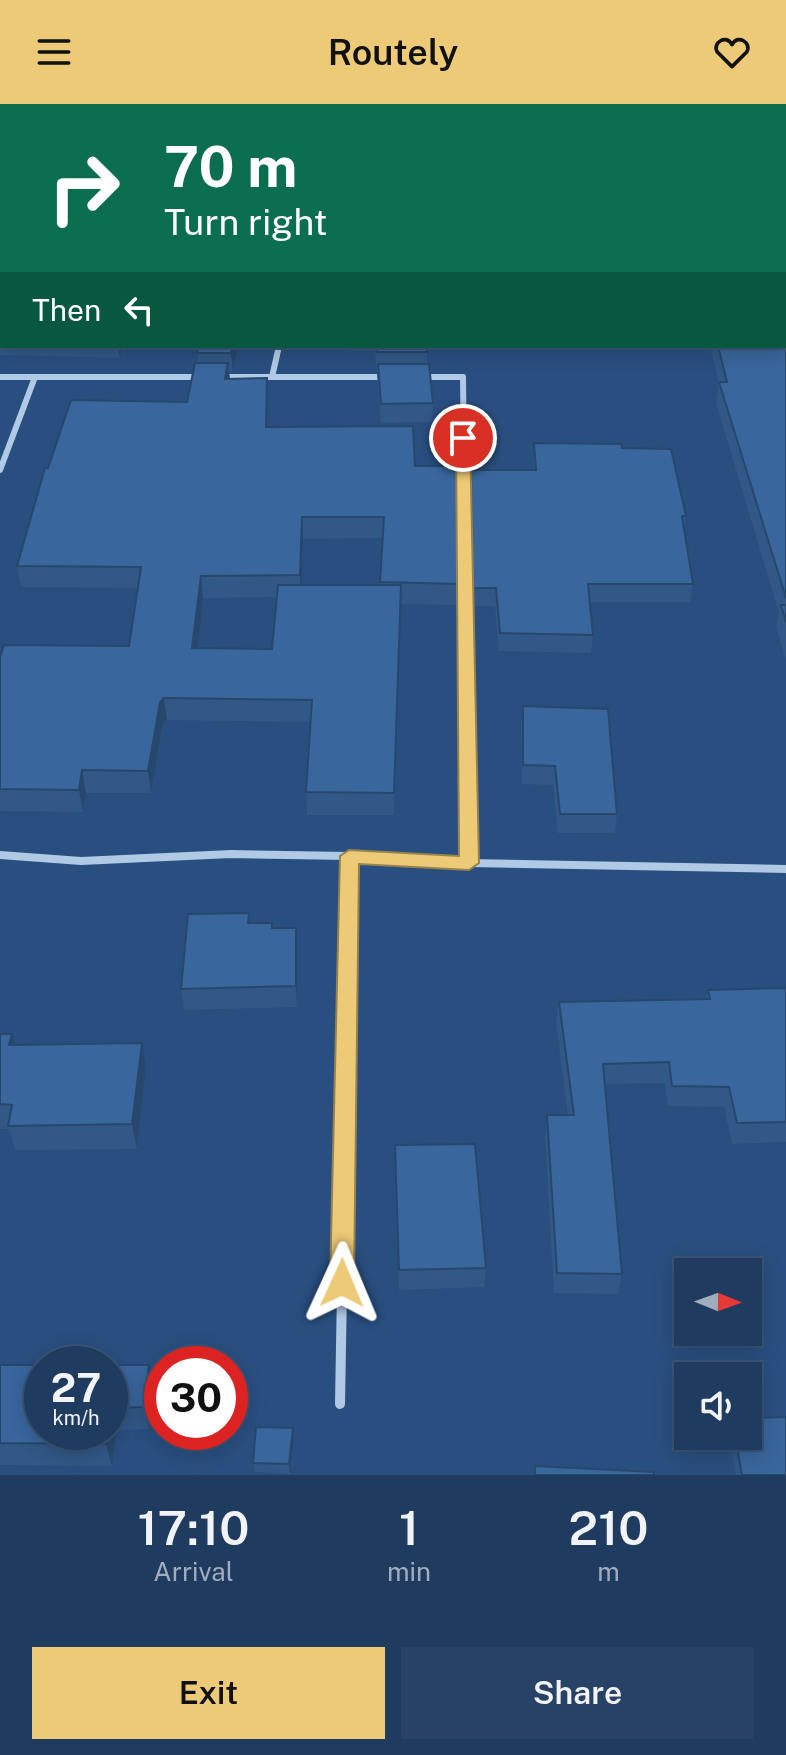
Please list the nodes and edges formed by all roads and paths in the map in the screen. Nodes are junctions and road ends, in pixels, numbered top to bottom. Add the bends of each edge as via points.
1 (279, 348) edge
2 (0, 377) edge
3 (35, 377) junction
4 (272, 377) junction
5 (401, 377) edge
6 (416, 377) edge
7 (0, 470) edge
8 (0, 855) edge
9 (349, 856) junction
10 (469, 863) junction
11 (786, 869) edge
12 (340, 1404) dead end

1 - 4 street
2 - 3 street
3 - 4 street
3 - 7 street
4 - 5 street
6 - 10 street via 463,377
8 - 9 street via 81,861 231,854
9 - 10 street
9 - 12 street
10 - 11 street

